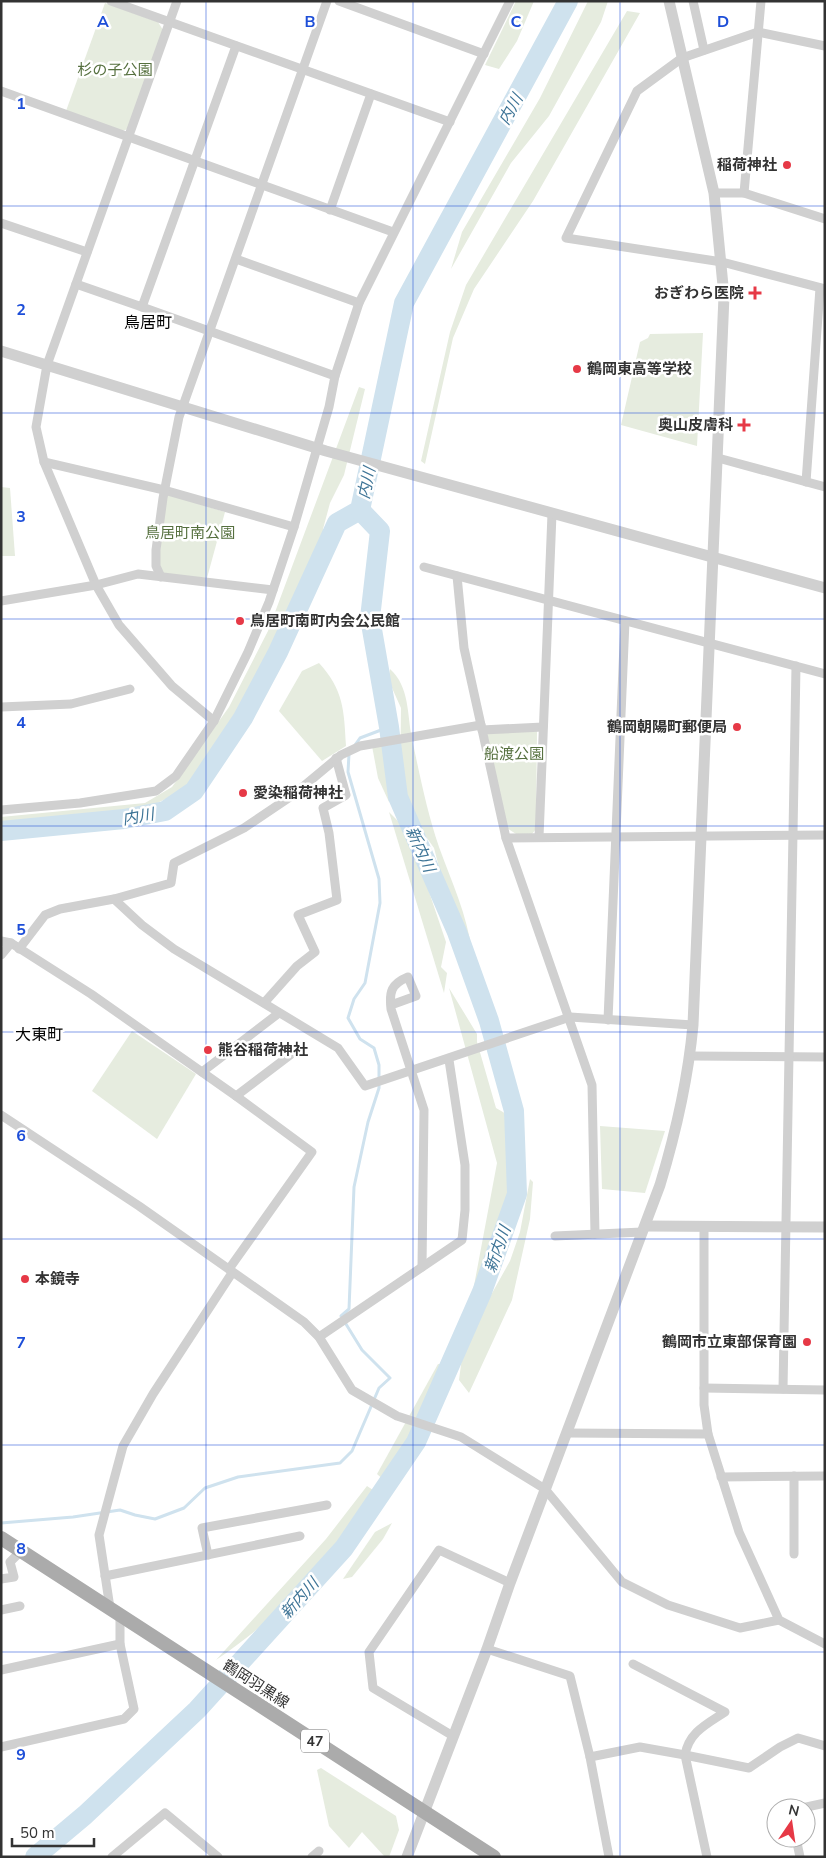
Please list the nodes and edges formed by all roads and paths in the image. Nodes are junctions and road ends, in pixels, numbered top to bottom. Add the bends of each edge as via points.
1 (111, 1) edge
2 (177, 1) edge
3 (327, 1) edge
4 (339, 1) edge
5 (510, 1) edge
6 (669, 1) edge
7 (693, 1) edge
8 (760, 1) edge
9 (169, 22) junction
10 (758, 32) junction
11 (236, 46) junction
12 (825, 46) edge
13 (704, 50) junction
14 (484, 54) junction
15 (682, 58) junction
16 (304, 70) junction
17 (1, 91) edge
18 (371, 94) junction
19 (450, 122) junction
20 (128, 138) junction
21 (195, 162) junction
22 (262, 186) junction
23 (714, 193) junction
24 (744, 193) junction
25 (330, 210) junction
26 (825, 218) edge
27 (1, 223) edge
28 (394, 232) junction
29 (87, 252) junction
30 (236, 259) junction
31 (722, 262) junction
32 (76, 284) junction
33 (823, 289) edge
34 (359, 303) junction
35 (142, 307) junction
36 (210, 331) junction
37 (1, 351) edge
38 (47, 365) junction
39 (335, 376) junction
40 (182, 406) junction
41 (321, 450) junction
42 (718, 458) junction
43 (44, 462) junction
44 (806, 482) junction
45 (825, 488) edge
46 (164, 490) junction
47 (552, 514) junction
48 (294, 527) junction
49 (712, 558) junction
50 (424, 567) dead end
51 (457, 576) junction
52 (161, 577) junction
53 (96, 585) junction
54 (825, 588) edge
55 (273, 590) junction
56 (1, 600) edge
57 (547, 600) junction
58 (625, 620) junction
59 (710, 643) junction
60 (796, 666) junction
61 (825, 674) edge
62 (130, 689) dead end
63 (1, 707) edge
64 (214, 721) junction
65 (543, 727) junction
66 (482, 728) junction
67 (336, 758) junction
68 (1, 803) edge
69 (2, 810) edge
70 (792, 835) junction
71 (825, 835) edge
72 (701, 836) junction
73 (540, 837) junction
74 (614, 837) junction
75 (506, 838) junction
76 (114, 899) junction
77 (1, 941) edge
78 (11, 943) junction
79 (20, 949) junction
80 (1, 955) edge
81 (264, 1003) junction
82 (391, 1005) dead end
83 (279, 1013) junction
84 (570, 1017) junction
85 (608, 1020) junction
86 (693, 1025) junction
87 (302, 1046) dead end
88 (690, 1056) junction
89 (788, 1056) junction
90 (825, 1057) edge
91 (453, 1058) junction
92 (412, 1071) junction
93 (202, 1072) junction
94 (236, 1096) junction
95 (1, 1115) edge
96 (825, 1226) edge
97 (704, 1227) junction
98 (786, 1227) junction
99 (644, 1229) junction
100 (595, 1234) junction
101 (556, 1236) dead end
102 (422, 1267) junction
103 (230, 1271) junction
104 (319, 1337) junction
105 (704, 1388) junction
106 (783, 1389) junction
107 (825, 1390) edge
108 (567, 1433) junction
109 (708, 1434) junction
110 (721, 1476) junction
111 (794, 1476) junction
112 (825, 1476) edge
113 (545, 1489) junction
114 (327, 1504) dead end
115 (300, 1536) dead end
116 (1, 1538) edge
117 (22, 1551) junction
118 (794, 1554) dead end
119 (208, 1555) junction
120 (105, 1576) junction
121 (1, 1579) edge
122 (510, 1583) junction
123 (20, 1606) dead end
124 (1, 1610) edge
125 (115, 1612) junction
126 (779, 1620) junction
127 (120, 1644) junction
128 (825, 1644) edge
129 (487, 1649) junction
130 (633, 1664) dead end
131 (1, 1670) edge
132 (453, 1736) junction
133 (1, 1746) edge
134 (825, 1746) edge
135 (685, 1754) junction
136 (590, 1757) junction
137 (424, 1812) junction
138 (112, 1857) edge
139 (218, 1857) edge
140 (407, 1857) edge
141 (494, 1857) edge
142 (609, 1857) edge
143 (707, 1857) edge

1 - 9 street
2 - 9 street
3 - 16 street
4 - 14 street
5 - 14 street
6 - 15 street
7 - 13 street
8 - 10 street
9 - 11 street
9 - 20 street
10 - 12 street
10 - 13 street
10 - 24 street
11 - 16 street
11 - 21 street
13 - 15 street
14 - 19 street
15 - 23 street
15 - 31 street via 637,90 566,238
16 - 18 street
16 - 22 street
17 - 20 street
18 - 19 street
18 - 25 street
19 - 28 street
20 - 21 street
20 - 29 street
21 - 22 street
21 - 35 street
22 - 25 street
22 - 30 street
23 - 24 street
23 - 31 street
24 - 26 street
25 - 28 street
27 - 29 street
28 - 34 street
29 - 32 street
30 - 34 street
30 - 36 street
31 - 33 street
31 - 42 street via 724,296
32 - 35 street
32 - 38 street
33 - 44 street
34 - 39 street
35 - 36 street
36 - 39 street
36 - 40 street
37 - 38 street
38 - 40 street
38 - 43 street via 36,427
39 - 41 street
40 - 41 street
40 - 46 street
41 - 47 street
41 - 48 street
42 - 44 street
42 - 49 street
43 - 46 street
43 - 53 street
44 - 45 street
46 - 48 street
46 - 52 street via 156,550 156,566
47 - 49 street
47 - 57 street
48 - 55 street
49 - 54 street
49 - 59 street
50 - 51 street
51 - 57 street
51 - 66 street via 464,648
52 - 53 street via 138,574
52 - 55 street
53 - 56 street
53 - 64 street via 120,625 172,686
55 - 64 street via 247,655
57 - 58 street
57 - 65 street
58 - 59 street
58 - 74 street
59 - 60 street
59 - 72 street
60 - 61 street
60 - 70 street
62 - 63 street via 71,704
64 - 69 street via 176,776 156,792
65 - 66 street
65 - 73 street
66 - 67 street via 360,746
66 - 75 street
67 - 76 street via 293,795 244,828 174,863 171,883
67 - 81 street via 346,795 323,808 337,900 298,915 315,952 297,966
68 - 69 street
70 - 71 street
70 - 72 street
70 - 89 street
72 - 74 street
72 - 86 street
73 - 74 street
73 - 75 street
74 - 85 street
75 - 84 street
76 - 79 street via 60,909 45,916
76 - 81 street via 174,948
77 - 78 street
78 - 79 street
78 - 80 street
79 - 93 street
81 - 83 street
82 - 92 street
83 - 92 street via 338,1048 365,1086
83 - 93 street
84 - 85 street
84 - 91 street
84 - 100 street via 592,1084
85 - 86 street
86 - 88 street
87 - 94 street
88 - 89 street
88 - 99 street via 674,1139
89 - 90 street
89 - 98 street
91 - 92 street
91 - 102 street via 465,1165 462,1240
92 - 102 street via 424,1110
93 - 94 street
94 - 103 street via 312,1152
95 - 103 street
96 - 98 street
97 - 98 street
97 - 99 street
97 - 105 street
98 - 106 street
99 - 100 street
99 - 108 street
100 - 101 street
102 - 104 street
103 - 104 street via 304,1322
103 - 120 street via 124,1446 100,1535
104 - 113 street via 352,1390 397,1416 461,1437
105 - 106 street
105 - 109 street
106 - 107 street
108 - 109 street
108 - 113 street
109 - 110 street
110 - 111 street
110 - 126 street via 739,1532
111 - 112 street
111 - 118 street
113 - 122 street
113 - 126 street via 622,1582 668,1606 740,1628
114 - 119 street via 202,1528
115 - 119 street
116 - 117 main road, 鶴岡羽黒線 / 47
117 - 121 street via 10,1562 14,1577
117 - 125 main road, 鶴岡羽黒線 / 47
119 - 120 street
120 - 125 street
122 - 129 street
122 - 132 street via 438,1550 369,1652 373,1688
123 - 124 street
125 - 127 street
125 - 137 main road, 鶴岡羽黒線 / 47
126 - 128 street
127 - 131 street
127 - 133 street via 134,1709 124,1719
129 - 132 street
129 - 136 street via 570,1676
130 - 135 street via 725,1712 688,1741
132 - 137 street
134 - 135 street via 798,1738 780,1746 749,1768
135 - 136 street via 640,1747
135 - 143 street
136 - 142 street
137 - 140 street
137 - 141 main road, 鶴岡羽黒線 / 47
138 - 139 street via 166,1813

